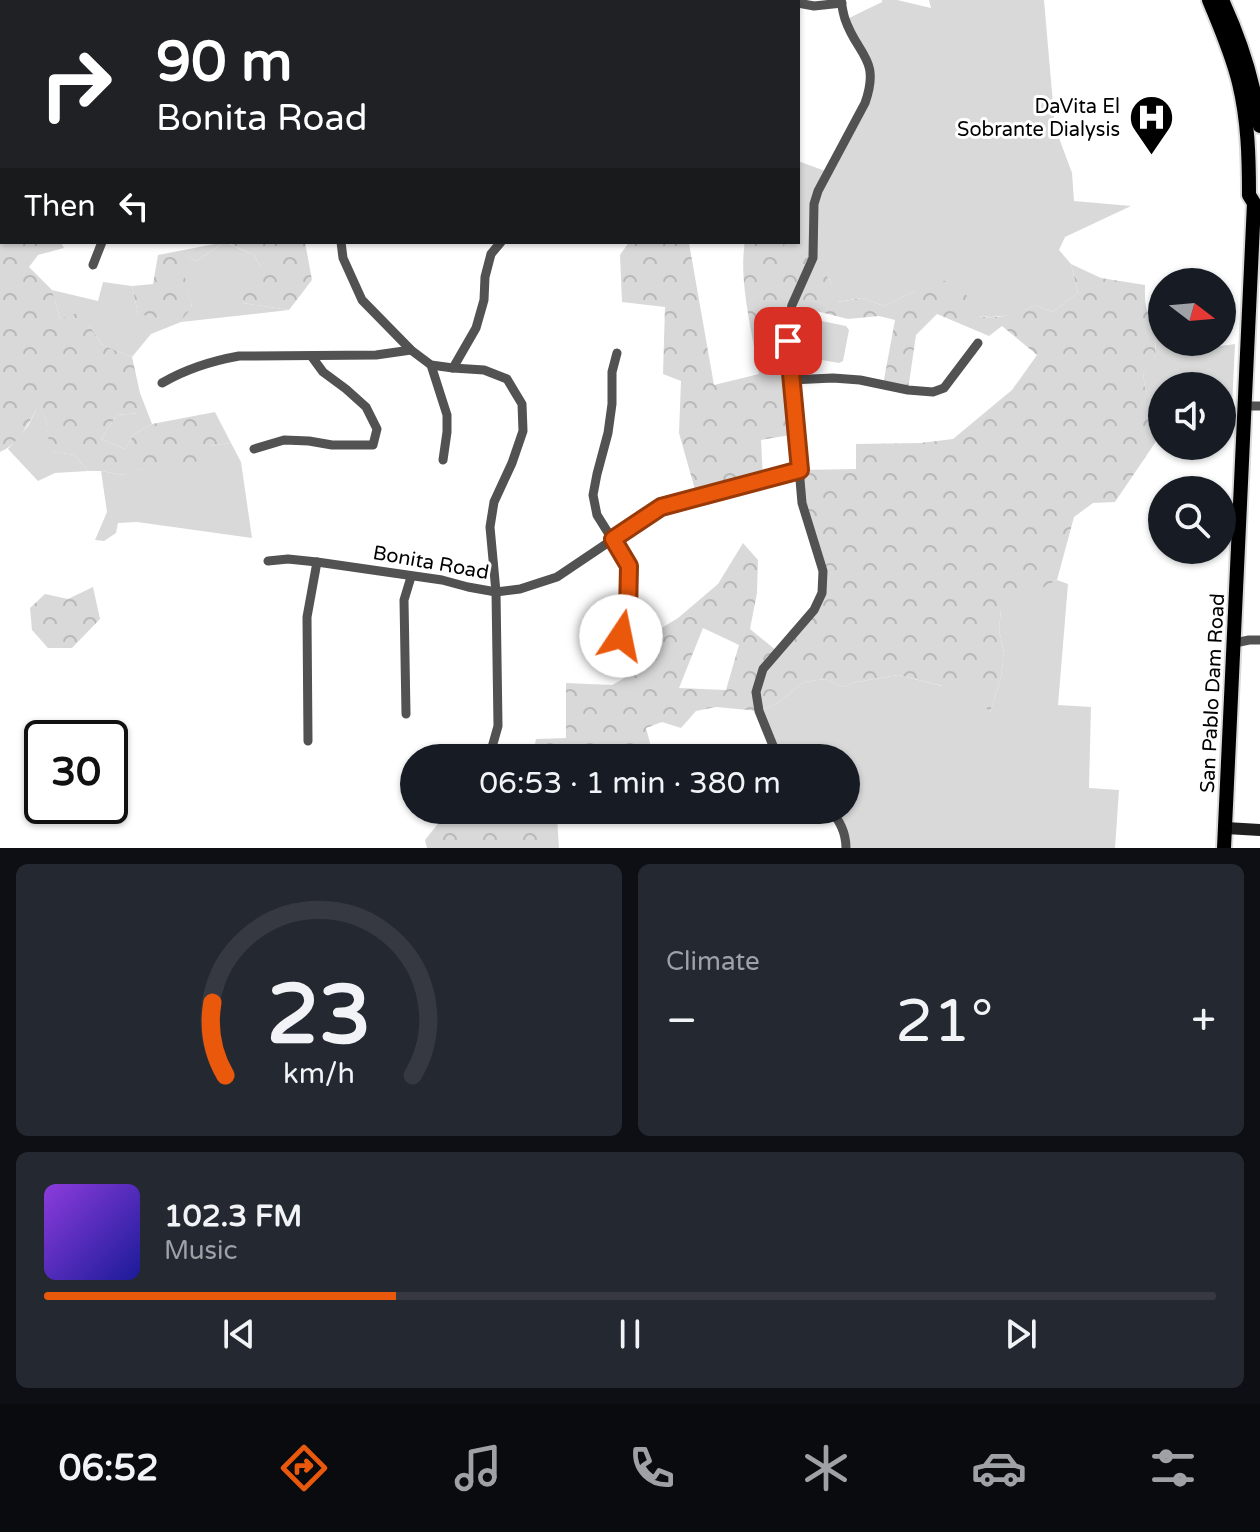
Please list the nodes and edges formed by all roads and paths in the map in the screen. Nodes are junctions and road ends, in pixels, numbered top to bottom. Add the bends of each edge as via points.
1 (1209, 0) edge
2 (1222, 0) edge
3 (841, 2) edge
4 (800, 3) edge
5 (1260, 126) edge
6 (1257, 198) edge
7 (101, 244) edge
8 (341, 244) edge
9 (499, 244) edge
10 (93, 265) dead end
11 (978, 343) dead end
12 (411, 350) junction
13 (617, 353) dead end
14 (312, 357) junction
15 (431, 365) junction
16 (453, 368) junction
17 (791, 380) junction
18 (162, 383) dead end
19 (1253, 406) edge
20 (254, 449) dead end
21 (443, 460) dead end
22 (800, 470) junction
23 (613, 539) junction
24 (268, 561) dead end
25 (317, 562) junction
26 (411, 577) junction
27 (496, 592) junction
28 (621, 636) dead end
29 (1260, 640) edge
30 (1235, 643) junction
31 (406, 714) dead end
32 (308, 741) dead end
33 (493, 744) edge
34 (772, 744) edge
35 (840, 824) edge
36 (1226, 828) junction
37 (1260, 830) edge
38 (846, 848) edge
39 (1224, 848) edge

1 - 6 main road, San Pablo Dam Road via 1239,83 1248,135 1249,195
2 - 5 main road via 1247,61
3 - 4 street
3 - 17 street via 845,20 867,56 870,89 814,204 813,258 788,323
6 - 19 main road, San Pablo Dam Road
7 - 10 street
8 - 12 street via 362,300
9 - 16 street via 491,254 476,328
11 - 17 street via 944,388 933,392 860,380
12 - 14 street
12 - 15 street
13 - 23 street via 608,433 593,495 597,515
14 - 18 street via 239,356
14 - 20 street via 366,407 377,429 373,445 284,440
15 - 16 street
15 - 21 street via 447,415
16 - 27 street via 484,370 507,379 522,404 523,431 494,502 490,527
17 - 22 street
19 - 30 main road, San Pablo Dam Road
22 - 23 street, Bonita Road via 661,507
22 - 34 street via 802,503 823,571 822,593 814,610 763,669 756,692
23 - 27 street, Bonita Road via 557,577
23 - 28 street via 629,566 628,613
24 - 25 street, Bonita Road
25 - 26 street, Bonita Road
25 - 32 street via 307,617
26 - 27 street, Bonita Road
26 - 31 street via 404,600
27 - 33 street via 498,726
29 - 30 street
30 - 36 main road, San Pablo Dam Road
35 - 38 street
36 - 37 main road
36 - 39 main road, San Pablo Dam Road

